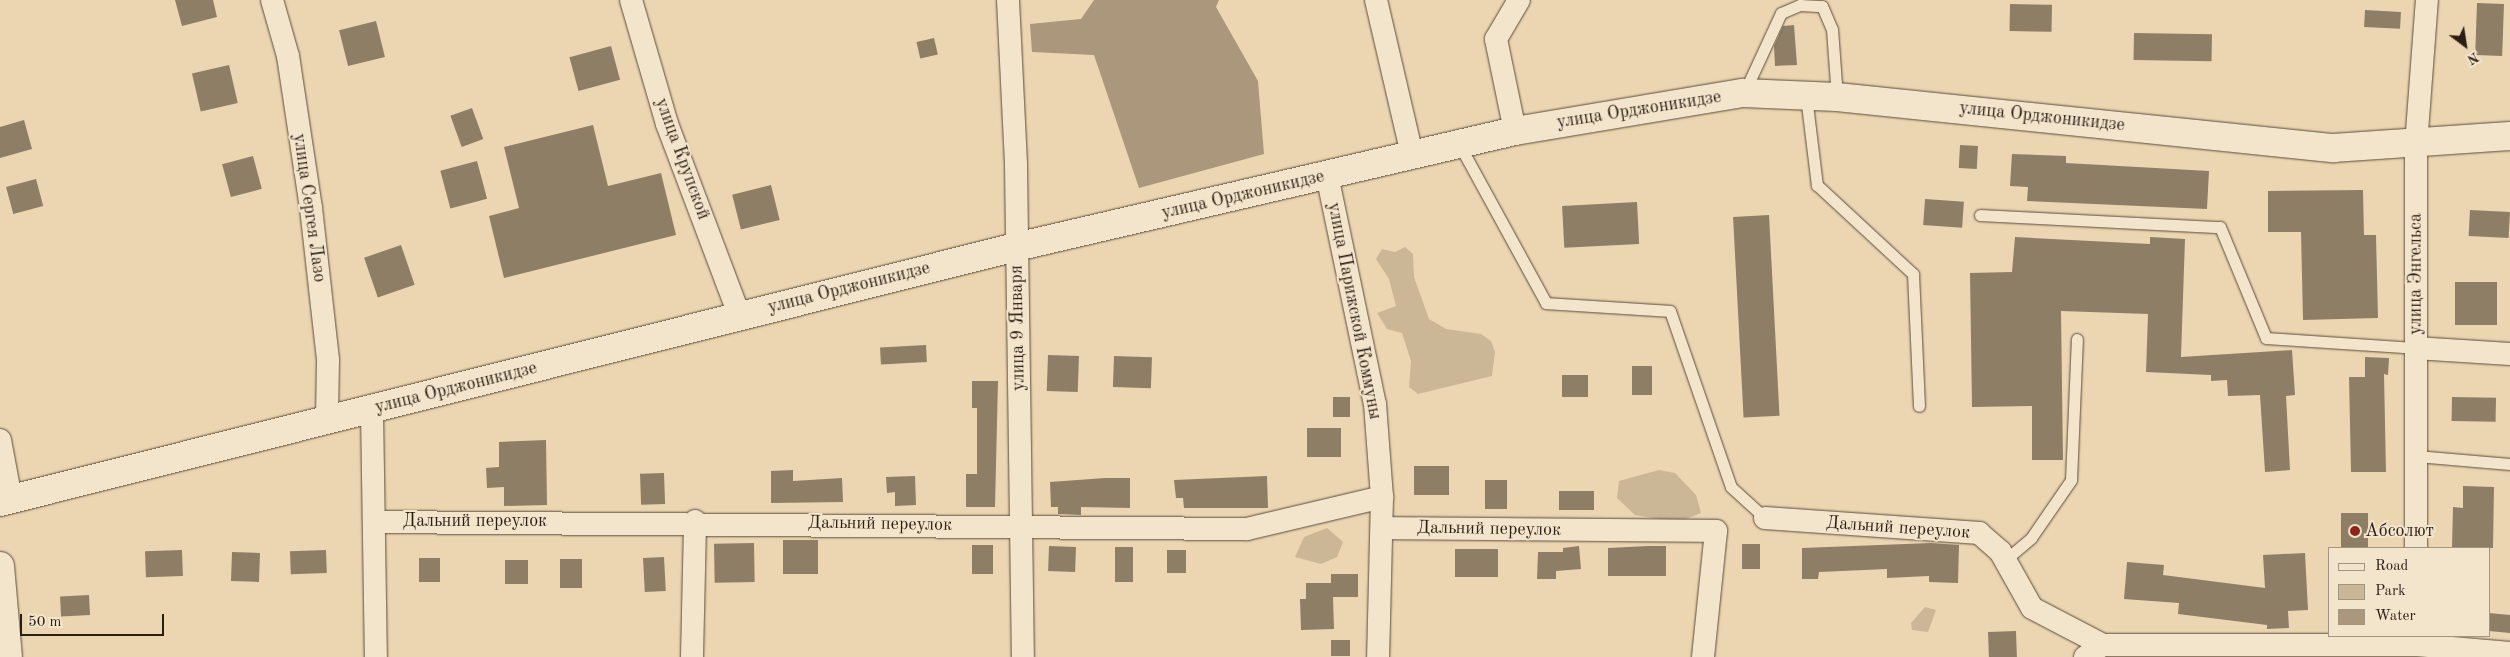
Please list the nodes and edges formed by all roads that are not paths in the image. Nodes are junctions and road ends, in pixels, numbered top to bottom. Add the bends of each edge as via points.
1 (272, 0) edge
2 (631, 0) edge
3 (1008, 0) edge
4 (1376, 0) edge
5 (1519, 0) edge
6 (2427, 0) edge
7 (1744, 93) junction
8 (1806, 96) junction
9 (1837, 97) junction
10 (1515, 131) junction
11 (2510, 136) edge
12 (1459, 144) junction
13 (2416, 145) junction
14 (1412, 155) junction
15 (1327, 175) junction
16 (1980, 215) dead end
17 (1016, 247) junction
18 (739, 315) junction
19 (2077, 338) dead end
20 (2416, 348) junction
21 (2510, 354) edge
22 (1919, 406) dead end
23 (372, 410) junction
24 (327, 419) junction
25 (0, 440) edge
26 (2416, 456) junction
27 (2510, 464) edge
28 (1382, 497) junction
29 (5, 500) edge
30 (1765, 518) joint
31 (695, 521) junction
32 (374, 522) junction
33 (1022, 527) junction
34 (1382, 528) junction
35 (2416, 547) edge
36 (2005, 560) junction
37 (0, 566) edge
38 (2417, 646) edge
39 (2094, 651) edge
40 (2510, 653) edge
41 (8, 657) edge
42 (376, 657) edge
43 (692, 657) edge
44 (1023, 657) edge
45 (1378, 657) edge
46 (1703, 657) edge

1 - 24 street, улица Сергея Лазо via 288,56 311,208 328,360
2 - 18 street, улица Крупской via 667,124
3 - 17 street, улица 9 Января
4 - 14 street
5 - 10 street via 1496,39
6 - 13 street, улица Энгельса
7 - 8 main road, улица Орджоникидзе
7 - 9 lane via 1781,14 1800,5 1822,6 1832,29
7 - 10 main road, улица Орджоникидзе
8 - 9 main road, улица Орджоникидзе
8 - 22 lane via 1817,185 1913,274
9 - 13 main road, улица Орджоникидзе via 2333,148
10 - 12 main road, улица Орджоникидзе
11 - 13 main road, улица Орджоникидзе
12 - 14 main road, улица Орджоникидзе
12 - 30 lane via 1546,304 1670,311 1730,487
13 - 20 street, улица Энгельса
14 - 15 main road, улица Орджоникидзе
15 - 17 main road, улица Орджоникидзе
15 - 28 street, улица Парижской Коммуны via 1375,404
16 - 20 lane via 2220,227 2266,338
17 - 18 main road, улица Орджоникидзе
17 - 33 street, улица 9 Января
18 - 23 main road, улица Орджоникидзе
19 - 36 lane via 2071,480 2031,538
20 - 21 street
20 - 26 street, улица Энгельса
23 - 24 main road, улица Орджоникидзе
23 - 32 street
24 - 29 main road, улица Орджоникидзе
25 - 29 street
26 - 27 lane
26 - 35 street, улица Энгельса
28 - 33 street, Дальний переулок via 1246,529
28 - 34 street, улица Парижской Коммуны
30 - 36 street, Дальний переулок via 1979,533
31 - 32 street, Дальний переулок
31 - 33 street, Дальний переулок
31 - 43 street
32 - 42 street
33 - 44 street, улица 9 Января
34 - 45 street, улица Парижской Коммуны
34 - 46 street, Дальний переулок via 1716,531
36 - 39 street, Дальний переулок via 2032,608
37 - 41 main road
38 - 39 street
38 - 40 street

